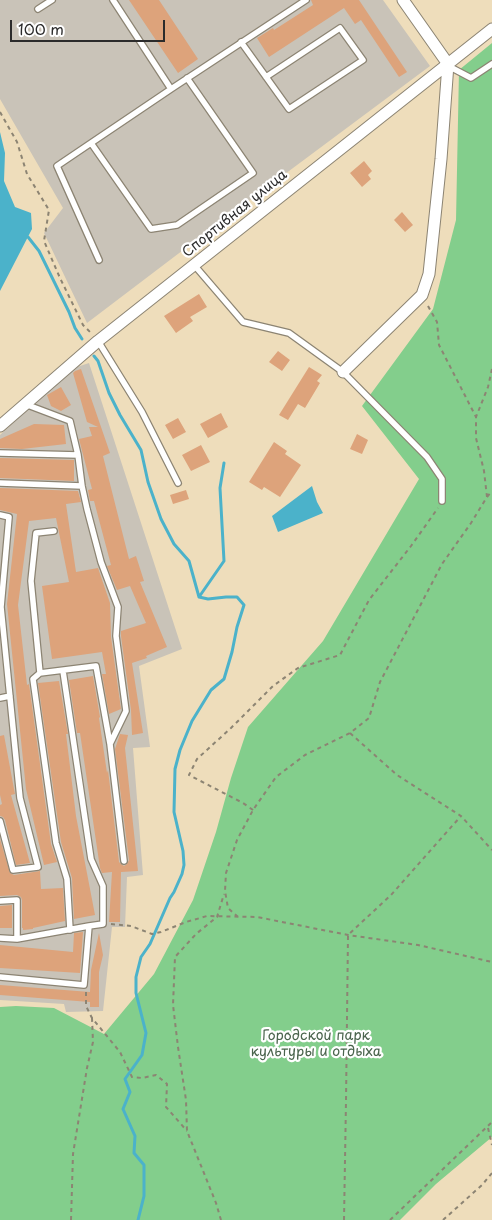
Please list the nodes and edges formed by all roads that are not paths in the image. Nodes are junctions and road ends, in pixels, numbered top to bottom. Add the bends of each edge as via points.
1 (52, 0) edge
2 (113, 0) edge
3 (306, 0) edge
4 (403, 0) edge
5 (38, 9) dead end
6 (492, 29) edge
7 (241, 42) junction
8 (448, 64) junction
9 (492, 64) edge
10 (266, 76) junction
11 (187, 78) junction
12 (171, 89) junction
13 (91, 143) junction
14 (100, 260) dead end
15 (195, 266) junction
16 (98, 341) junction
17 (343, 372) junction
18 (25, 404) junction
19 (0, 426) edge
20 (0, 453) edge
21 (78, 455) junction
22 (0, 483) edge
23 (178, 483) dead end
24 (82, 486) junction
25 (442, 501) road end
26 (0, 515) edge
27 (54, 531) dead end
28 (63, 671) junction
29 (40, 673) junction
30 (10, 696) junction
31 (0, 698) edge
32 (110, 744) junction
33 (0, 820) edge
34 (124, 861) dead end
35 (0, 901) edge
36 (89, 926) junction
37 (70, 930) junction
38 (0, 938) edge
39 (17, 939) junction
40 (0, 977) edge

1 - 5 lane
2 - 12 lane
3 - 7 lane
4 - 8 street
6 - 8 street, Спортивная улица
7 - 10 lane
7 - 11 lane
8 - 9 lane via 471,78
8 - 15 street, Спортивная улица
8 - 17 street via 429,274 422,295
10 - 10 lane via 289,109 363,60 340,28
11 - 12 lane
11 - 13 lane via 253,173 177,225 151,229
12 - 13 lane
13 - 14 lane via 57,166
15 - 16 street, Спортивная улица
15 - 17 lane via 243,322 289,333
16 - 18 street, Спортивная улица
16 - 23 lane via 142,412
17 - 25 lane via 426,457 442,479
18 - 19 street, Спортивная улица
18 - 21 lane via 70,421
20 - 21 lane
21 - 24 lane
22 - 24 lane
24 - 32 lane via 102,562 118,607 116,636 126,712
26 - 30 lane via 9,517 1,607
27 - 29 lane via 36,533 31,581
28 - 29 lane
28 - 32 lane via 96,666
28 - 36 lane via 91,859 102,886 103,924
29 - 37 lane via 34,679 56,844 67,879
30 - 31 lane
30 - 33 lane via 20,798 38,867 12,870
32 - 34 lane
35 - 39 lane via 17,900
36 - 37 lane
36 - 40 lane via 84,985
37 - 39 lane
38 - 39 lane

